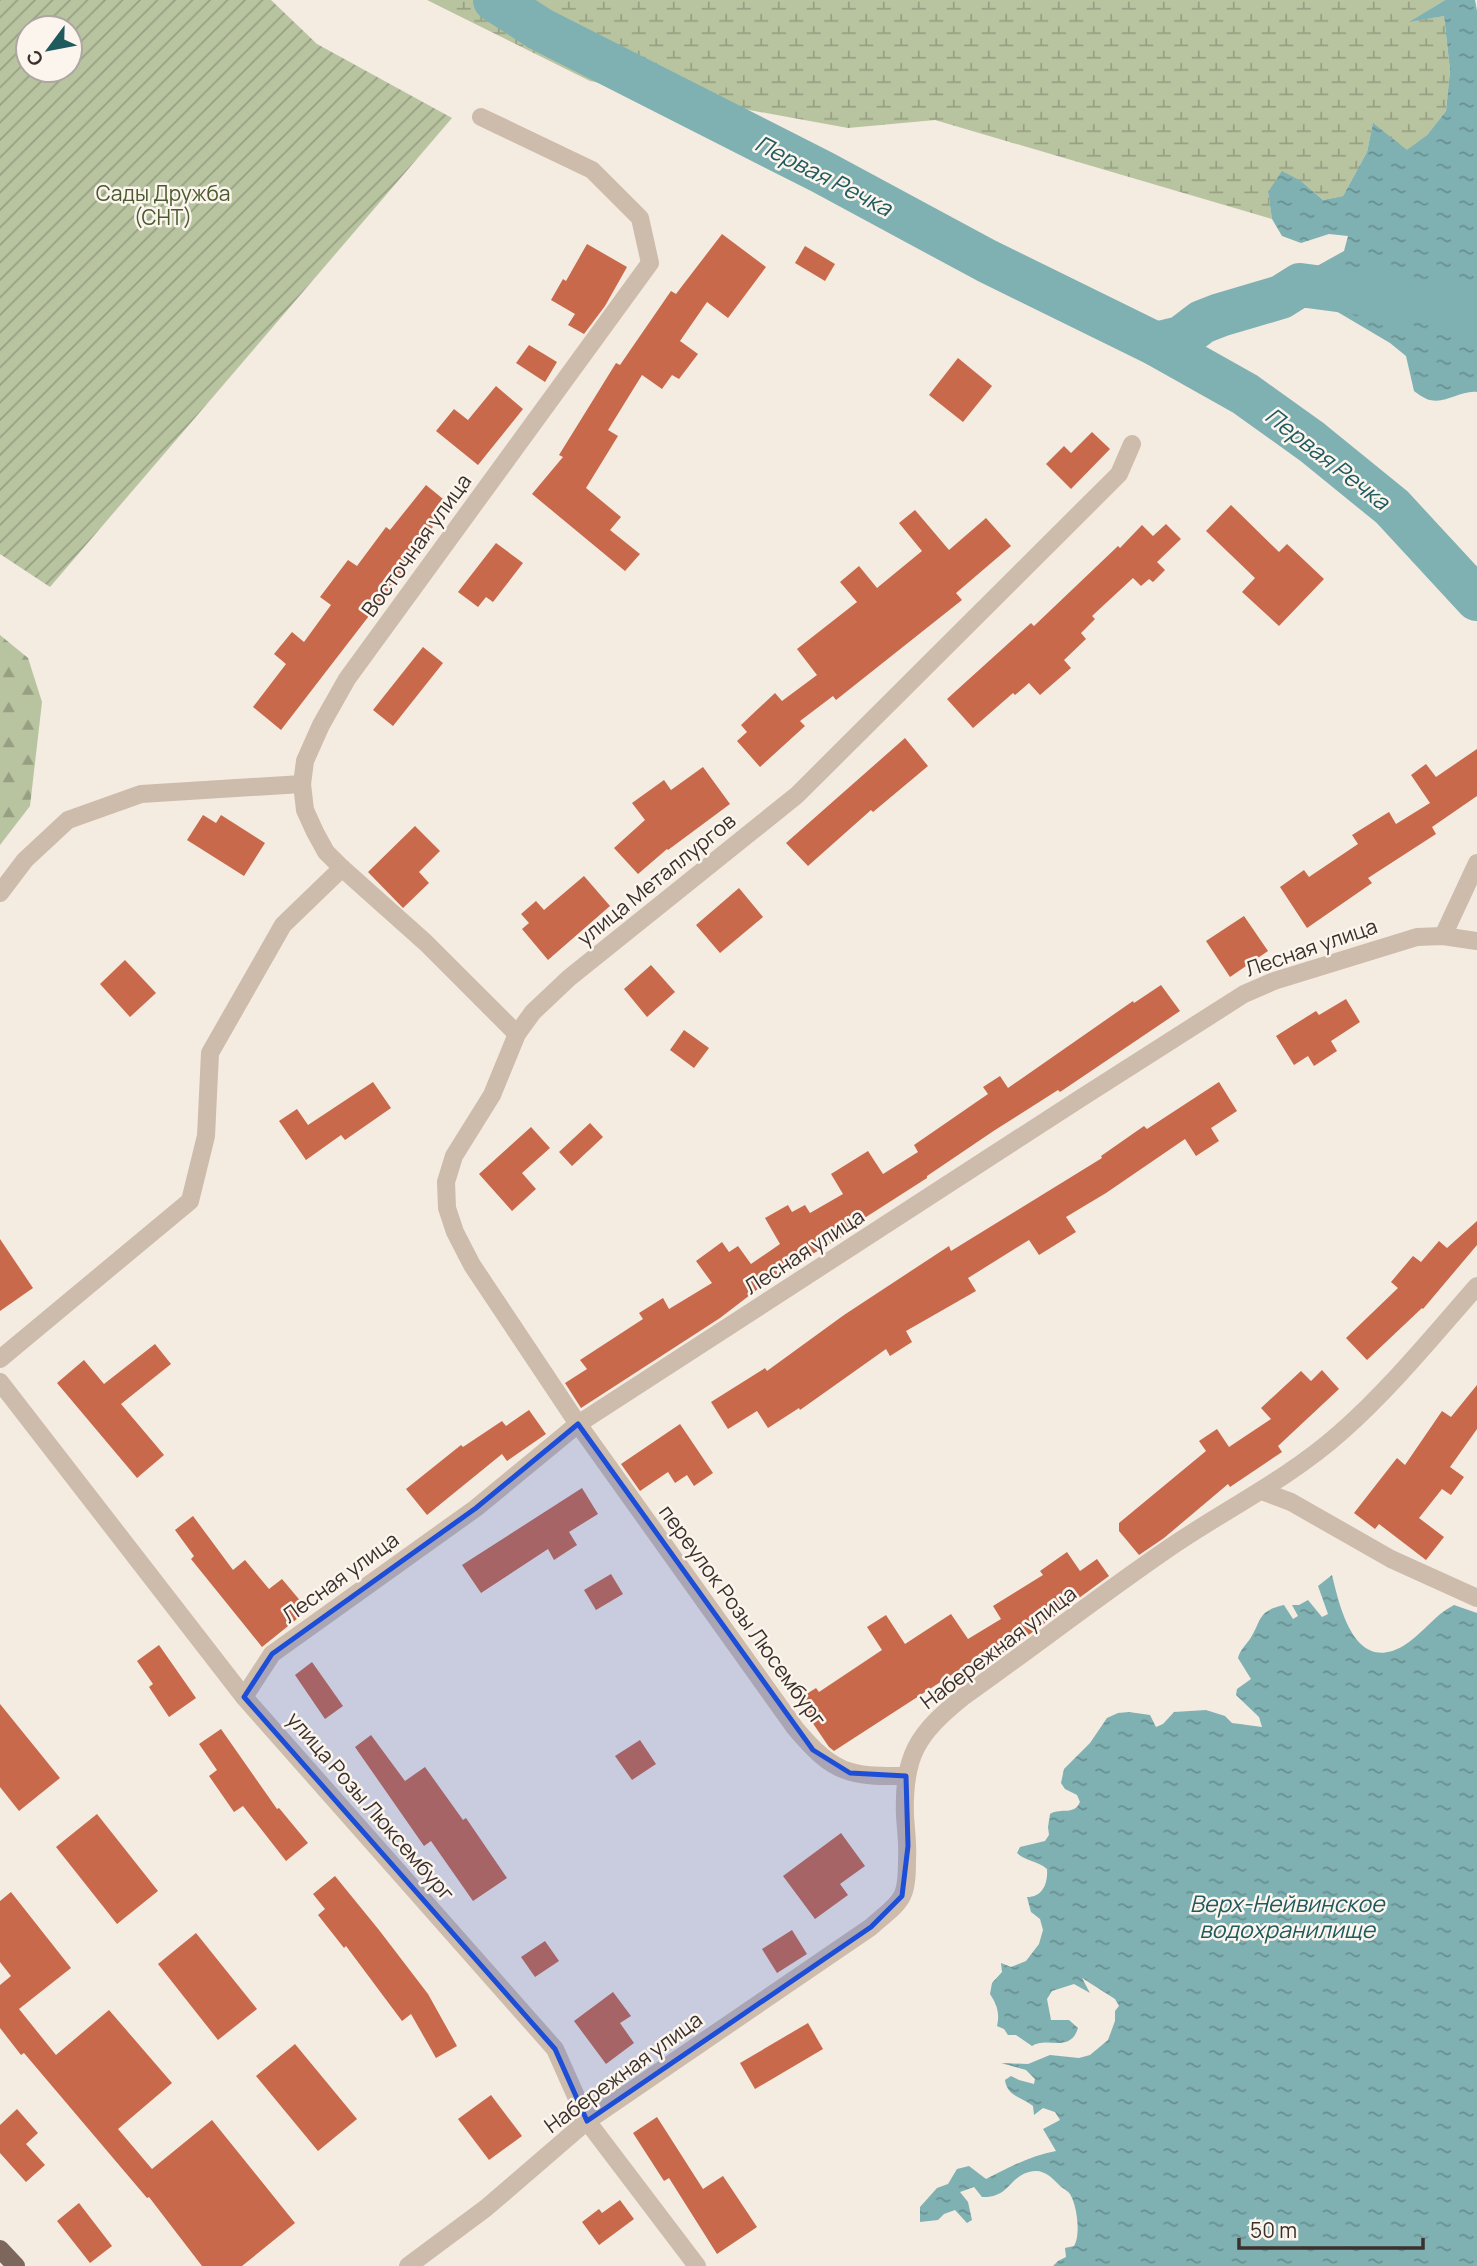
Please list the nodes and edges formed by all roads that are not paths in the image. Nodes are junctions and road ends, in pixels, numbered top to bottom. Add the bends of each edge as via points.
1 (481, 117) dead end
2 (1132, 444) dead end
3 (302, 783) junction
4 (1477, 863) edge
5 (342, 868) junction
6 (0, 893) edge
7 (1443, 936) junction
8 (1477, 942) edge
9 (517, 1034) junction
10 (1477, 1286) edge
11 (0, 1359) edge
12 (0, 1381) edge
13 (578, 1424) junction
14 (1262, 1491) junction
15 (1477, 1598) edge
16 (244, 1697) junction
17 (906, 1776) junction
18 (587, 2121) junction
19 (0, 2249) edge
20 (16, 2266) edge
21 (408, 2266) edge
22 (697, 2266) edge

1 - 3 street, Восточная улица via 592,170 640,218 650,262 346,679 305,761
2 - 9 street, улица Металлургов via 1119,474 797,795 569,978
3 - 5 street, Восточная улица via 305,810 315,832
3 - 6 street via 141,793 68,820 25,860
4 - 7 street
5 - 9 street, Восточная улица
5 - 11 street via 283,925 210,1053 206,1136 190,1201
7 - 8 street, Лесная улица
7 - 13 street, Лесная улица via 1388,945 1244,995
9 - 13 street, улица Металлургов via 492,1095 454,1156 446,1182 447,1208 472,1265
10 - 14 street, Набережная улица via 1363,1412
12 - 16 street, улица Розы Люксембург
13 - 16 street, Лесная улица via 476,1508 272,1654
13 - 17 street, переулок Розы Люсембург via 813,1750 850,1773
14 - 15 street
14 - 17 street, Набережная улица via 1169,1548 938,1717 921,1736
16 - 18 street, улица Розы Люксембург via 555,2049
17 - 18 street, Набережная улица via 906,1874 902,1896 890,1909 871,1927
18 - 21 street, Набережная улица via 486,2208
18 - 22 street, улица Розы Люксембург
19 - 20 main road

